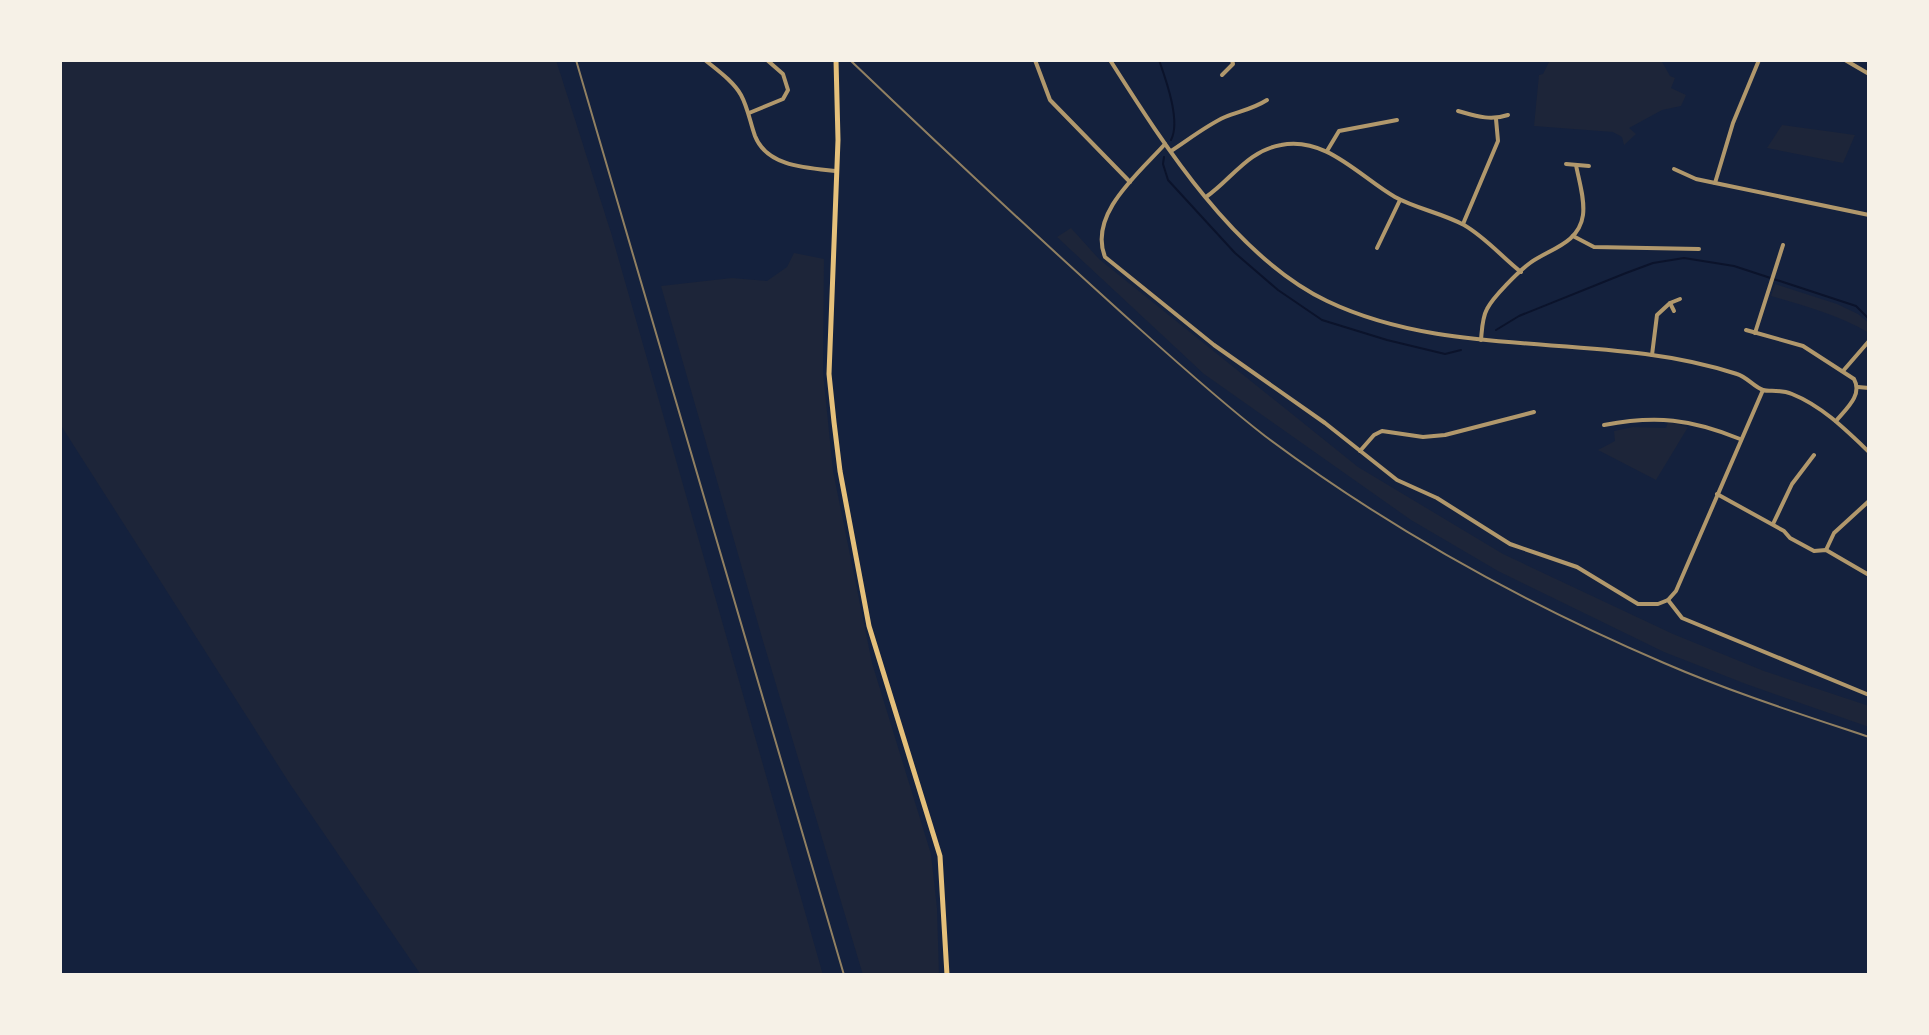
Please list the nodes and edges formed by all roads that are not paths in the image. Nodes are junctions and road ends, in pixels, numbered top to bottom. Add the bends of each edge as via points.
1 (705, 60) edge
2 (767, 60) edge
3 (836, 60) edge
4 (1035, 60) edge
5 (1232, 60) edge
6 (1759, 60) edge
7 (1845, 60) edge
8 (1113, 61) edge
9 (1869, 74) edge
10 (1222, 75) dead end
11 (1267, 100) dead end
12 (1458, 111) dead end
13 (749, 113) junction
14 (1508, 115) dead end
15 (1496, 119) junction
16 (1397, 120) dead end
17 (1387, 122) junction
18 (1388, 130) dead end
19 (1165, 144) junction
20 (1171, 151) junction
21 (1327, 151) junction
22 (1566, 164) dead end
23 (1576, 165) junction
24 (1589, 166) dead end
25 (1674, 169) dead end
26 (836, 171) junction
27 (1130, 183) junction
28 (1715, 183) junction
29 (1206, 197) junction
30 (1400, 200) junction
31 (1869, 215) edge
32 (1463, 224) junction
33 (1573, 236) junction
34 (1381, 239) junction
35 (1692, 241) dead end
36 (1389, 243) dead end
37 (1783, 245) dead end
38 (1377, 248) dead end
39 (1691, 249) junction
40 (1699, 249) dead end
41 (1521, 272) junction
42 (1680, 299) dead end
43 (1670, 303) junction
44 (1674, 311) dead end
45 (1746, 330) dead end
46 (1755, 333) junction
47 (1481, 340) junction
48 (1869, 341) edge
49 (1652, 355) junction
50 (1843, 371) junction
51 (1858, 387) junction
52 (1869, 388) edge
53 (1763, 390) junction
54 (1534, 412) dead end
55 (1836, 421) junction
56 (1604, 425) dead end
57 (1740, 439) junction
58 (1360, 451) junction
59 (1869, 452) edge
60 (1814, 455) dead end
61 (1717, 494) junction
62 (1869, 501) edge
63 (1773, 524) junction
64 (1826, 550) junction
65 (1869, 575) edge
66 (1668, 600) junction
67 (1869, 695) edge
68 (947, 975) edge

1 - 13 street via 737,88
2 - 13 street via 783,74 788,90 783,99
3 - 26 main road
4 - 27 street via 1050,100
5 - 10 street
6 - 28 street
7 - 9 street
8 - 19 street
11 - 20 street via 1214,123
12 - 15 street
13 - 26 street via 764,152 792,164
14 - 15 street
15 - 32 street via 1498,141
16 - 17 street
17 - 18 street
17 - 21 street via 1339,131
19 - 20 street
19 - 27 street
20 - 29 street
21 - 29 street via 1294,144 1268,149 1239,166
21 - 30 street
22 - 23 street
23 - 24 street
23 - 33 street via 1583,215
25 - 28 street
26 - 68 main road via 829,374 840,471 875,650 940,856
27 - 58 street via 1104,224 1100,236 1105,257 1214,345
28 - 31 street
29 - 47 street via 1249,246 1325,300 1399,327
30 - 32 street
30 - 34 street
32 - 41 street
33 - 39 street via 1594,247
33 - 41 street
34 - 36 street
34 - 38 street
35 - 39 street
37 - 46 street
39 - 40 street
41 - 47 street via 1487,309
42 - 43 street
43 - 44 street
43 - 49 street via 1656,318
45 - 46 street
46 - 50 street via 1803,346
47 - 49 street
48 - 50 street
49 - 53 street via 1739,374
50 - 51 street
51 - 52 street
51 - 55 street
53 - 55 street via 1792,394
53 - 57 street
54 - 58 street via 1445,435 1382,431
55 - 59 street
56 - 57 street via 1669,419
57 - 61 street
58 - 66 street via 1397,480 1437,498 1510,544 1577,567 1638,604
60 - 63 street via 1792,484
61 - 63 street
61 - 66 street
62 - 64 street via 1834,533
63 - 64 street via 1814,551
64 - 65 street
66 - 67 street via 1682,618

